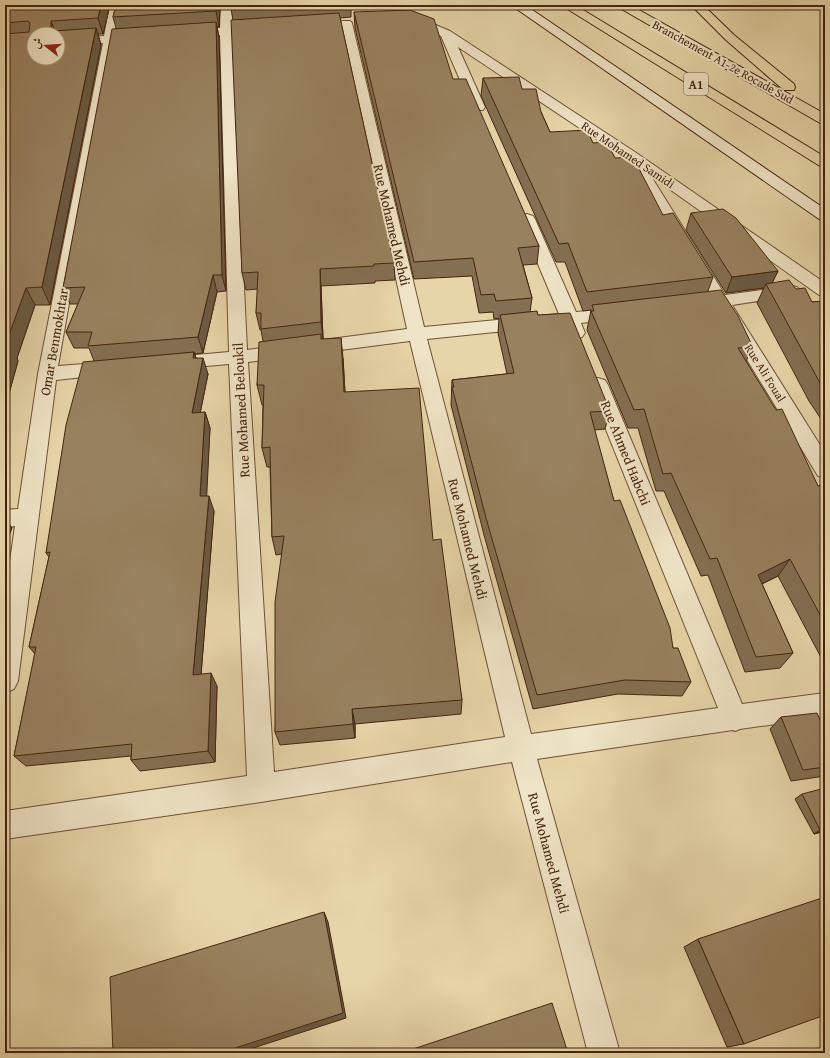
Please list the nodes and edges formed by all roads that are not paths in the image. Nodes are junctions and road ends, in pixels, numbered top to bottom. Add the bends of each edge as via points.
1 (116, 5) edge
2 (227, 5) edge
3 (518, 5) edge
4 (567, 5) edge
5 (622, 5) edge
6 (697, 5) edge
7 (414, 10) edge
8 (394, 22) edge
9 (344, 23) dead end
10 (427, 25) junction
11 (271, 28) edge
12 (226, 32) junction
13 (446, 34) junction
14 (172, 35) edge
15 (156, 36) edge
16 (110, 38) junction
17 (66, 41) edge
18 (825, 114) edge
19 (825, 120) edge
20 (484, 122) edge
21 (630, 155) junction
22 (825, 163) edge
23 (520, 202) edge
24 (825, 216) edge
25 (822, 289) edge
26 (720, 301) junction
27 (681, 306) edge
28 (634, 312) edge
29 (571, 320) junction
30 (417, 334) junction
31 (583, 349) edge
32 (238, 357) junction
33 (154, 364) edge
34 (131, 366) edge
35 (592, 371) edge
36 (47, 374) junction
37 (825, 470) edge
38 (28, 516) junction
39 (5, 519) edge
40 (5, 676) edge
41 (825, 705) edge
42 (735, 718) junction
43 (521, 748) junction
44 (261, 788) junction
45 (5, 824) edge
46 (604, 1053) edge

1 - 16 street, Omar Benmokhtar
2 - 12 street, Rue Mohamed Beloukil
3 - 24 street
4 - 22 highway, A1
5 - 19 highway, Branchement A1-2e Rocade Sud
6 - 18 highway via 756,61
7 - 10 street
8 - 10 street via 410,21
9 - 30 street, Rue Mohamed Mehdi
10 - 13 street, Rue Mohamed Samidi
11 - 12 street
12 - 14 street
12 - 32 street, Rue Mohamed Beloukil
13 - 20 street
13 - 21 street, Rue Mohamed Samidi
15 - 16 street
16 - 17 street
16 - 36 street, Omar Benmokhtar
21 - 25 street, Rue Mohamed Samidi
21 - 26 street, Rue Ali Foual
23 - 29 street
25 - 26 street
26 - 27 street
26 - 37 street, Rue Ali Foual
28 - 29 street
29 - 30 street
29 - 31 street
30 - 32 street
30 - 43 street, Rue Mohamed Mehdi
32 - 33 street
32 - 44 street, Rue Mohamed Beloukil
34 - 36 street
35 - 42 street, Rue Ahmed Habchi
36 - 38 street, Omar Benmokhtar
38 - 39 street
38 - 40 street, Omar Benmokhtar
41 - 42 street
42 - 43 street
43 - 44 street
43 - 46 street, Rue Mohamed Mehdi
44 - 45 street

